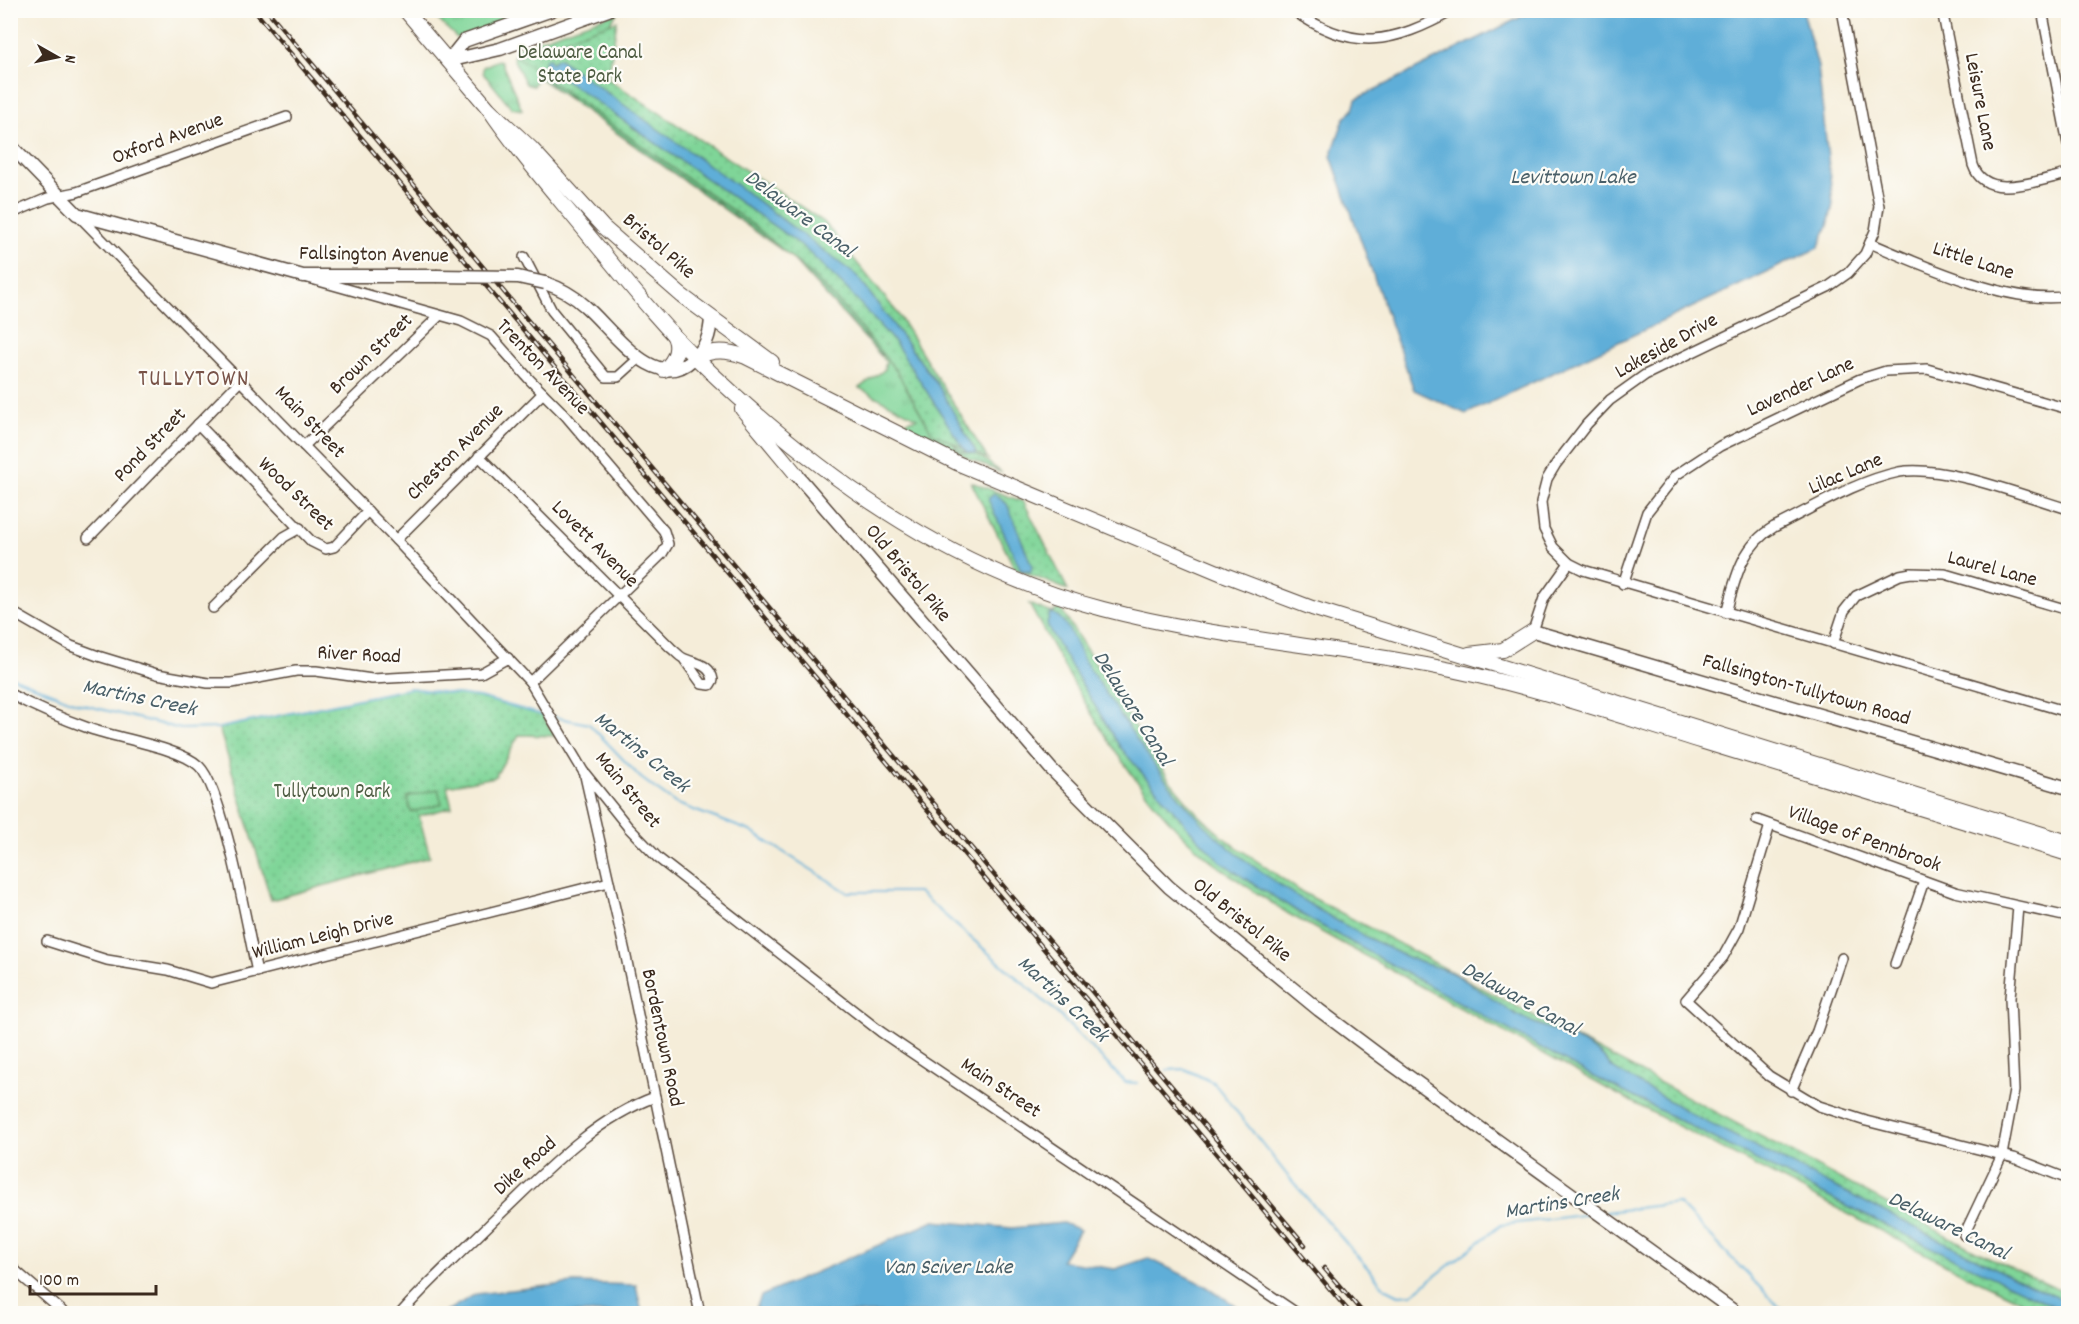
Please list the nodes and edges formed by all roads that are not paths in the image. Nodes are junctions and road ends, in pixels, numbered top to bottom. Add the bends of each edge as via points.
1 (405, 10) edge
2 (552, 10) edge
3 (608, 10) edge
4 (1454, 10) edge
5 (1842, 10) edge
6 (1942, 10) edge
7 (2042, 10) edge
8 (1297, 12) edge
9 (448, 60) junction
10 (489, 109) junction
11 (287, 117) dead end
12 (2068, 144) edge
13 (10, 145) edge
14 (2068, 174) edge
15 (62, 196) junction
16 (14, 212) edge
17 (77, 214) junction
18 (10, 220) edge
19 (1870, 243) junction
20 (524, 257) dead end
21 (303, 276) junction
22 (2068, 296) edge
23 (439, 316) junction
24 (711, 318) junction
25 (671, 332) junction
26 (639, 358) junction
27 (695, 358) junction
28 (664, 370) junction
29 (712, 373) junction
30 (240, 381) junction
31 (819, 392) junction
32 (543, 393) junction
33 (2068, 409) edge
34 (198, 424) junction
35 (304, 446) junction
36 (478, 456) junction
37 (796, 474) joint
38 (2068, 509) edge
39 (368, 512) junction
40 (300, 528) junction
41 (88, 538) dead end
42 (396, 540) junction
43 (1569, 563) junction
44 (1623, 584) junction
45 (619, 596) junction
46 (213, 608) dead end
47 (2068, 610) edge
48 (10, 611) edge
49 (1726, 613) junction
50 (1533, 631) junction
51 (1833, 644) junction
52 (1452, 653) junction
53 (508, 658) junction
54 (684, 659) dead end
55 (530, 682) junction
56 (10, 694) edge
57 (2068, 712) edge
58 (584, 771) junction
59 (2068, 788) edge
60 (1757, 820) dead end
61 (1770, 825) junction
62 (2068, 842) edge
63 (2068, 854) edge
64 (1924, 881) junction
65 (609, 882) junction
66 (2018, 907) junction
67 (2068, 917) edge
68 (47, 941) dead end
69 (1842, 958) dead end
70 (1894, 964) dead end
71 (257, 972) junction
72 (1791, 1091) junction
73 (655, 1097) junction
74 (2002, 1155) junction
75 (2068, 1179) edge
76 (1964, 1235) dead end
77 (13, 1268) edge
78 (10, 1282) edge
79 (62, 1311) dead end
80 (400, 1314) edge
81 (700, 1314) edge
82 (1298, 1314) edge
83 (1738, 1314) edge

1 - 9 highway, Bristol Pike
2 - 9 main road via 464,41
3 - 9 main road via 500,49
4 - 8 street via 1409,33 1373,40 1339,36
5 - 19 street, Lakeside Drive via 1878,196 1879,216
6 - 14 street, Leisure Lane via 1973,165 1979,177 1990,185 2003,187
7 - 12 street
9 - 10 highway, Bristol Pike
10 - 24 highway, Bristol Pike via 617,239
10 - 25 highway, Bristol Pike via 521,156
11 - 15 street, Oxford Avenue
13 - 15 main road, Main Street
15 - 16 street, Oxford Avenue
15 - 17 main road, Main Street
16 - 18 street
17 - 21 main road, Fallsington Avenue
17 - 30 street, Main Street
19 - 22 street, Little Lane via 1945,273 2024,296
19 - 43 street, Lakeside Drive via 1857,264 1838,281 1645,375 1610,400 1587,424 1547,479 1541,502 1548,539
20 - 26 street via 552,311 606,377 618,377
21 - 23 street, Trenton Avenue
21 - 26 main road, Fallsington Avenue, bridge via 518,277 545,283 585,305
23 - 32 street, Trenton Avenue via 476,327 491,336
23 - 35 street, Brown Street
24 - 27 main road via 708,339
24 - 31 highway, Bristol Pike
25 - 27 highway, Bristol Pike
25 - 28 highway via 676,352
26 - 28 main road, Fallsington Avenue
27 - 28 main road via 677,369
27 - 29 highway, Bristol Pike
27 - 31 highway via 714,351 733,353
29 - 37 highway
29 - 63 highway via 814,462 892,518 972,561 1048,593 1169,624 1411,662 1513,684
30 - 34 street, Pond Street
30 - 35 street, Main Street
31 - 52 highway via 931,451 1225,575
32 - 36 street, Cheston Avenue
32 - 45 street, Trenton Avenue via 668,540 667,548
33 - 44 street, Lavender Lane via 1927,369 1886,371 1860,379 1720,446 1676,475 1647,512
34 - 40 street, Wood Street
34 - 41 street, Pond Street
35 - 39 street, Main Street
36 - 42 street, Cheston Avenue
36 - 45 street, Lovett Avenue
37 - 83 main road, Old Bristol Pike via 1066,785 1150,870 1383,1058
38 - 49 street, Lilac Lane via 1944,473 1913,471 1883,476 1758,538 1739,566
39 - 40 street, Wood Street via 331,549 322,548
39 - 42 street, Main Street
40 - 46 street via 284,537
42 - 53 street, Main Street
43 - 44 street, Lakeside Drive
43 - 50 street via 1544,598
44 - 49 street, Lakeside Drive
45 - 54 street, Lovett Avenue
45 - 55 street
47 - 51 street, Laurel Lane via 1945,574 1911,573 1856,596 1844,611
48 - 53 street, River Road via 98,657 157,674 205,682 232,683 296,671 372,679 481,673
49 - 51 street, Lakeside Drive
50 - 52 highway via 1496,652
50 - 59 main road, Fallsington-Tullytown Road
51 - 57 street, Lakeside Drive
52 - 62 highway
53 - 55 street, Main Street
55 - 58 street, Main Street
56 - 71 street via 72,722 173,753 199,766 219,806
58 - 65 street, Bordentown Road
58 - 82 street, Main Street via 658,858 851,1011
60 - 61 street
61 - 64 street, Village of Pennbrook
61 - 72 street, Village of Pennbrook via 1739,928 1723,957 1686,1000 1769,1076
64 - 66 street, Village of Pennbrook
64 - 70 street
65 - 71 street, William Leigh Drive
65 - 73 street, Bordentown Road
66 - 67 street, Village of Pennbrook
66 - 74 street via 2010,998 2014,1090
68 - 71 street, William Leigh Drive via 107,960 168,970 204,982
69 - 72 street
72 - 74 street, Village of Pennbrook via 1840,1114
73 - 80 street, Dike Road via 632,1105 603,1123 431,1279
73 - 81 street, Bordentown Road
74 - 75 street, Village of Pennbrook
74 - 76 street
77 - 78 street
77 - 79 street

